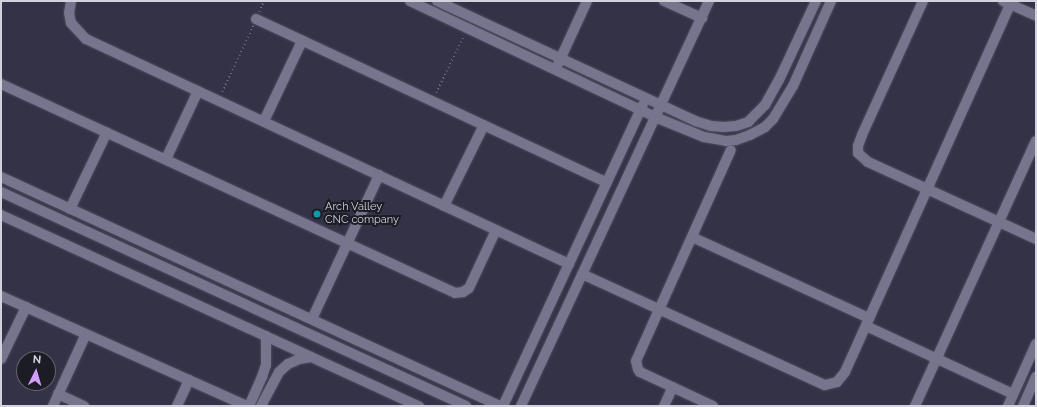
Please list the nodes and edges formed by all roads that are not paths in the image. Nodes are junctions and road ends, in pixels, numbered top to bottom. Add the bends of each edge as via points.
1 (72, 1) edge
2 (410, 1) edge
3 (588, 1) edge
4 (664, 1) edge
5 (710, 1) edge
6 (831, 1) edge
7 (923, 1) edge
8 (438, 2) edge
9 (1005, 2) edge
10 (814, 5) edge
11 (434, 13) junction
12 (824, 15) junction
13 (1036, 16) edge
14 (702, 18) junction
15 (256, 19) road end
16 (302, 41) junction
17 (560, 58) junction
18 (555, 69) junction
19 (1, 84) edge
20 (198, 91) junction
21 (646, 98) junction
22 (661, 105) junction
23 (641, 110) junction
24 (655, 116) junction
25 (264, 122) junction
26 (484, 125) junction
27 (107, 132) junction
28 (1036, 141) edge
29 (731, 150) dead end
30 (166, 159) junction
31 (379, 175) junction
32 (1, 178) edge
33 (607, 183) junction
34 (926, 189) junction
35 (1, 192) edge
36 (601, 196) junction
37 (615, 202) junction
38 (444, 206) junction
39 (70, 209) junction
40 (1, 215) edge
41 (1000, 222) junction
42 (496, 230) junction
43 (692, 237) junction
44 (137, 239) junction
45 (1036, 239) edge
46 (347, 243) junction
47 (130, 252) junction
48 (569, 264) junction
49 (582, 274) junction
50 (1, 296) edge
51 (26, 307) junction
52 (287, 308) junction
53 (658, 309) junction
54 (546, 314) junction
55 (312, 319) junction
56 (282, 320) junction
57 (561, 320) junction
58 (867, 322) junction
59 (86, 334) junction
60 (266, 336) junction
61 (1036, 344) edge
62 (390, 356) junction
63 (311, 357) junction
64 (938, 358) junction
65 (1, 360) edge
66 (384, 368) junction
67 (1036, 377) edge
68 (189, 380) junction
69 (673, 387) junction
70 (58, 394) junction
71 (1013, 394) junction
72 (53, 406) edge
73 (84, 406) edge
74 (176, 406) edge
75 (248, 406) edge
76 (261, 406) edge
77 (418, 406) edge
78 (466, 406) edge
79 (500, 406) edge
80 (503, 406) edge
81 (521, 406) edge
82 (664, 406) edge
83 (713, 406) edge
84 (915, 406) edge
85 (1008, 406) edge
86 (1023, 406) edge

1 - 20 street via 69,13 71,23 86,38
2 - 11 street
3 - 17 street
4 - 14 street
5 - 14 street
6 - 12 street
7 - 34 street via 858,146 858,153 868,162
8 - 11 street
8 - 17 street
9 - 13 street
9 - 34 street
10 - 12 street
10 - 22 street via 765,105 748,122 736,126 711,126
11 - 18 street
12 - 24 street via 793,86 773,119 758,131 736,140 718,141
14 - 22 street
15 - 16 street
16 - 25 street
16 - 26 street
17 - 18 street
17 - 21 street
18 - 23 street
19 - 27 street
20 - 25 street
20 - 30 street
21 - 22 street
21 - 23 street
22 - 24 street
23 - 24 street
23 - 33 street
24 - 37 street
25 - 31 street
26 - 33 street
26 - 38 street
27 - 30 street
27 - 39 street
28 - 41 street
29 - 43 street
30 - 46 street
31 - 38 street
31 - 46 street
32 - 39 street
33 - 36 street
34 - 41 street
34 - 58 street
35 - 47 street
36 - 37 street
36 - 48 street
37 - 49 street
38 - 42 street
39 - 44 street
40 - 60 street
41 - 45 street
41 - 64 street
42 - 46 street via 471,284 459,294
42 - 48 street
43 - 53 street
43 - 58 street
44 - 47 street
44 - 52 street
46 - 55 street
47 - 56 street
48 - 54 street
49 - 53 street
49 - 57 street
50 - 51 street
51 - 59 street
51 - 65 street
52 - 55 street
52 - 56 street
53 - 58 street via 825,385 842,378
53 - 69 street via 637,356 636,365 640,372
54 - 57 street
54 - 80 street
55 - 62 street
56 - 66 street
57 - 81 street
58 - 64 street
59 - 68 street
59 - 70 street
60 - 63 street
60 - 75 street via 266,365
61 - 71 street
62 - 66 street
62 - 79 street
63 - 76 street via 288,364 279,372
63 - 77 street
64 - 71 street
64 - 84 street
66 - 78 street
67 - 86 street
68 - 74 street
68 - 75 street
69 - 82 street
69 - 83 street
70 - 72 street
70 - 73 street
71 - 85 street

